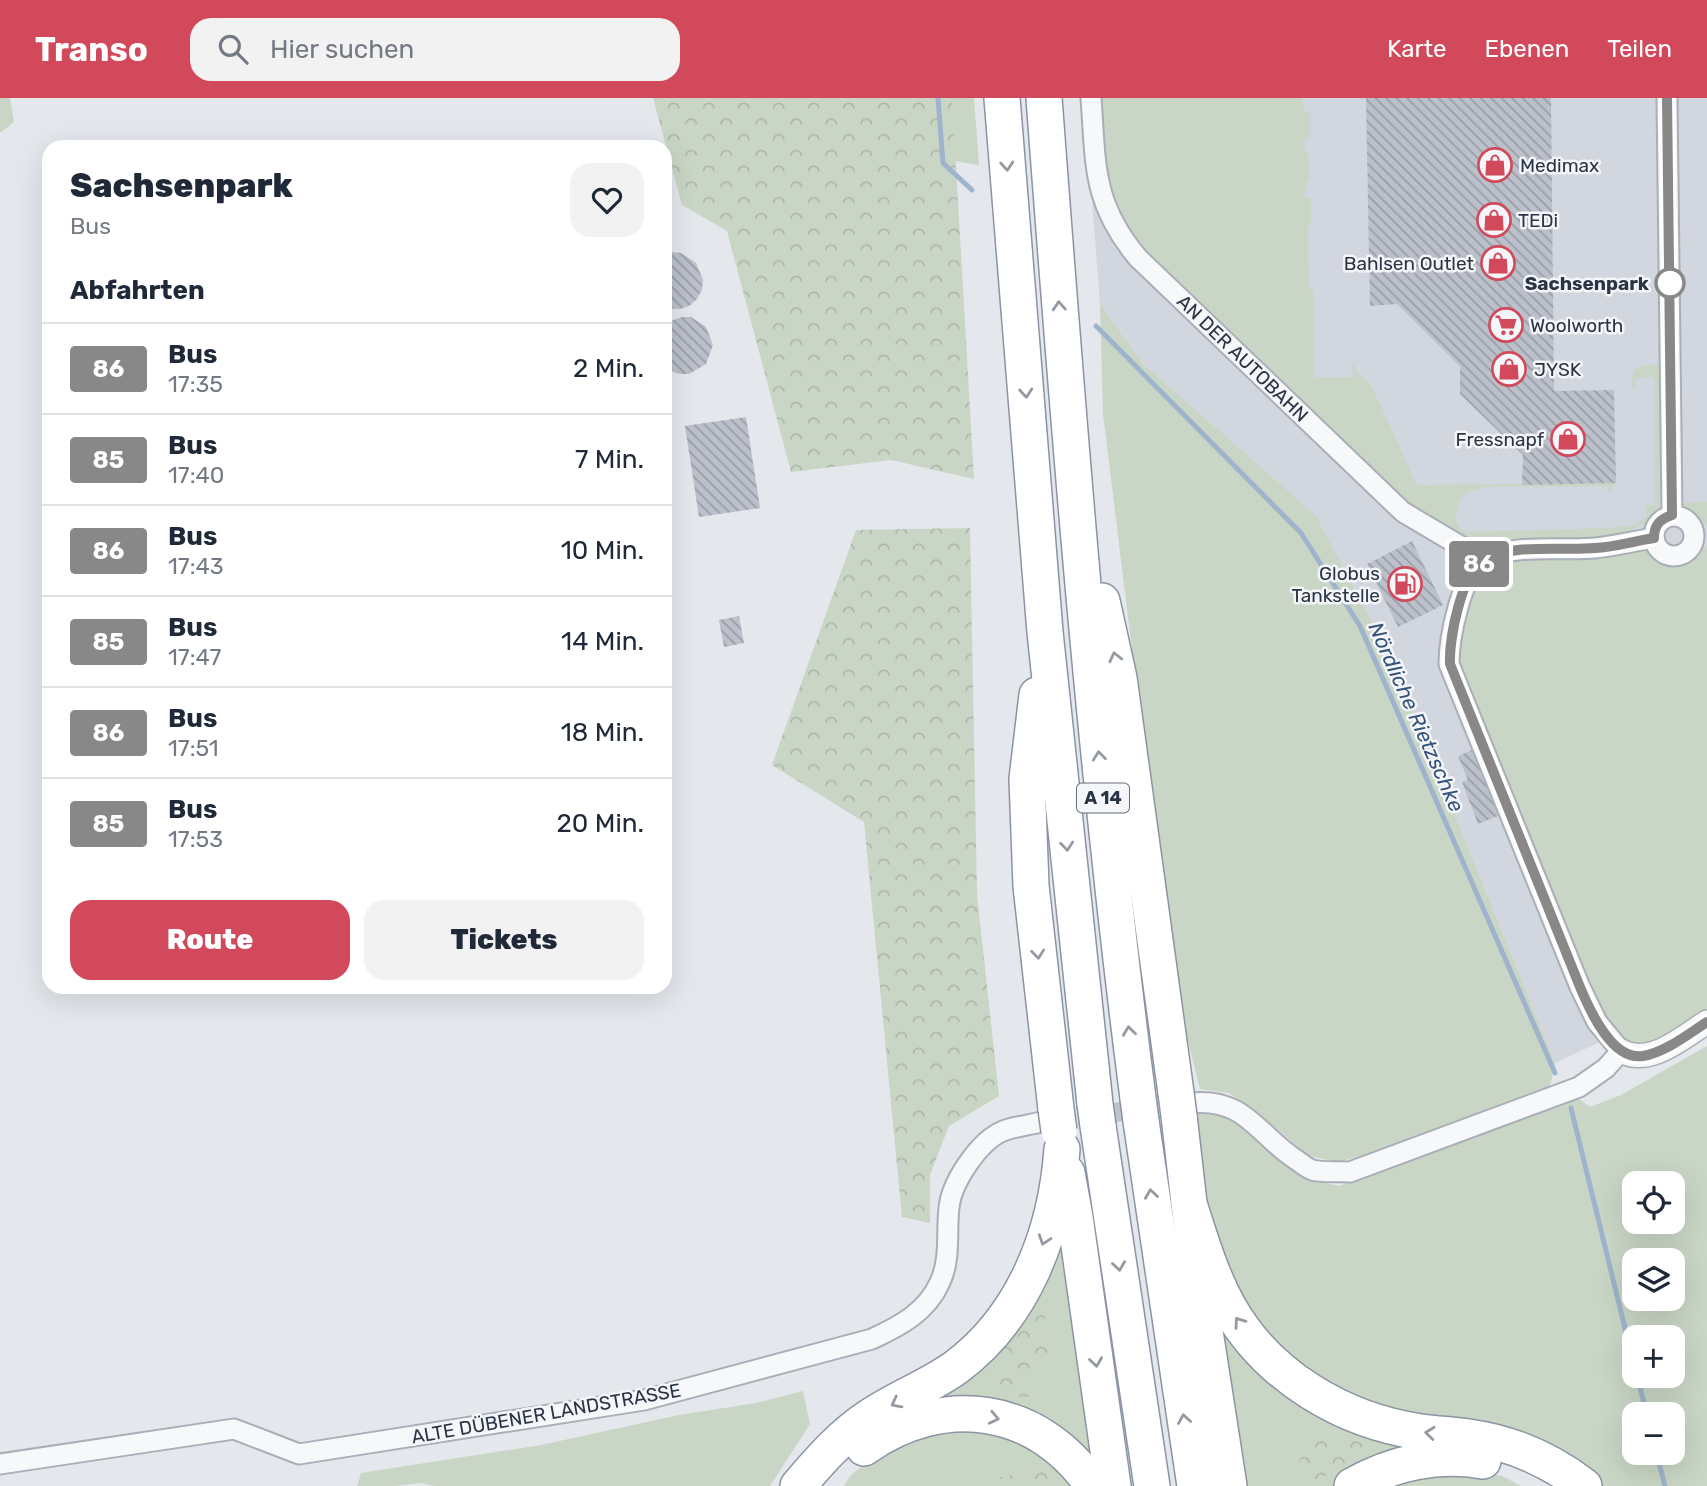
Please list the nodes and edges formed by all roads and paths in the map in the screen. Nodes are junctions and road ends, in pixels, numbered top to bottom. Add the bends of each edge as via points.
1 (1002, 98) edge
2 (1044, 98) edge
3 (1091, 98) edge
4 (1667, 98) edge
5 (1074, 497) junction
6 (1672, 515) junction
7 (1701, 536) edge
8 (1654, 538) junction
9 (1484, 560) junction
10 (1045, 632) junction
11 (1707, 1022) edge
12 (1621, 1051) junction
13 (1182, 1104) junction
14 (1055, 1128) junction
15 (1190, 1207) junction
16 (0, 1464) edge
17 (798, 1486) edge
18 (829, 1486) edge
19 (1093, 1486) edge
20 (1113, 1486) edge
21 (1152, 1486) edge
22 (1195, 1486) edge
23 (1229, 1486) edge
24 (1352, 1486) edge
25 (1550, 1486) edge
26 (1584, 1486) edge

1 -> 10 highway, A 14
5 -> 2 highway, A 14
3 - 9 street, AN DER AUTOBAHN via 1100,190 1108,215 1138,258 1403,512
4 - 6 street
13 -> 5 highway via 1119,678
22 -> 5 highway, A 14 via 1121,965
6 - 7 street via 1687,520
6 - 8 street via 1656,526
7 - 8 street via 1677,556 1663,553
8 - 9 street via 1597,548 1504,553
9 - 12 street via 1466,582 1449,645 1450,664 1589,1008
10 -> 14 highway via 1027,779 1031,886
10 -> 21 highway, A 14 via 1096,1115
11 - 12 street via 1643,1056
12 - 13 street via 1579,1087 1350,1172 1312,1170 1243,1113 1228,1106 1203,1101
13 - 15 highway
14 - 16 street, ALTE DÜBENER LANDSTRASSE via 1001,1132 977,1152 949,1205 947,1255 940,1282 925,1306 902,1325 872,1339 645,1400 299,1454 234,1429
14 -> 17 highway via 1060,1181 1049,1226 1035,1267 1010,1312 956,1367 850,1431
14 -> 20 highway via 1075,1217
15 - 23 highway
26 -> 15 highway via 1556,1466 1507,1444 1422,1432 1365,1418 1331,1404 1285,1374 1229,1307
18 -> 19 highway via 859,1452 884,1433 951,1413 1000,1418 1034,1432 1071,1458
24 - 25 highway via 1396,1466 1463,1457 1509,1468

